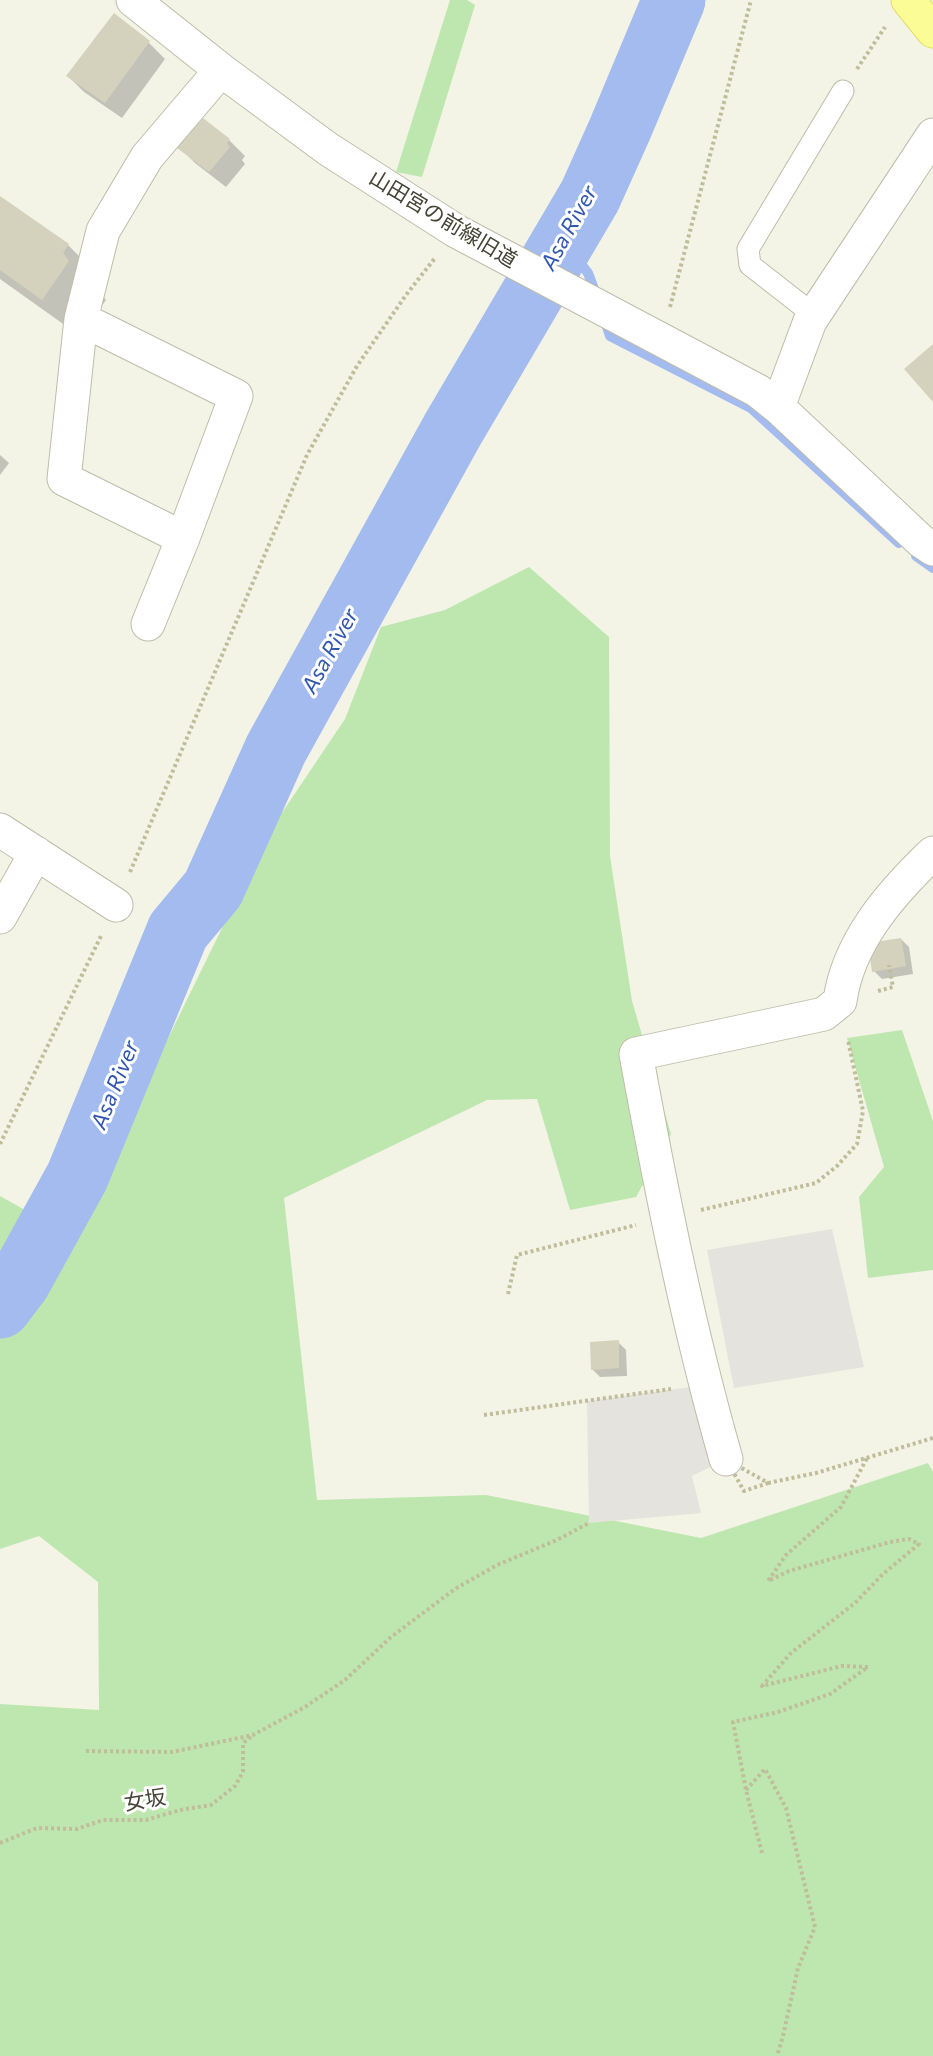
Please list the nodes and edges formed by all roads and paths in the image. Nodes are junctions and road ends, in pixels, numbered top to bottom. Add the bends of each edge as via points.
1 (134, 0) edge
2 (751, 0) edge
3 (908, 0) edge
4 (885, 27) dead end
5 (933, 31) edge
6 (221, 70) junction
7 (843, 91) joint
8 (933, 135) edge
9 (456, 231) junction
10 (813, 315) junction
11 (81, 319) junction
12 (661, 341) junction
13 (778, 407) junction
14 (183, 538) junction
15 (933, 549) edge
16 (148, 624) dead end
17 (0, 830) edge
18 (36, 853) junction
19 (933, 853) edge
20 (116, 905) junction
21 (0, 917) edge
22 (840, 1001) junction
23 (0, 1144) edge
24 (667, 1218) junction
25 (508, 1294) dead end
26 (705, 1385) junction
27 (484, 1415) dead end
28 (933, 1438) edge
29 (867, 1458) junction
30 (726, 1459) dead end
31 (768, 1483) dead end
32 (589, 1524) dead end
33 (253, 1735) junction
34 (86, 1751) dead end
35 (746, 1790) junction
36 (0, 1843) edge
37 (762, 1853) dead end
38 (777, 2056) edge

1 - 6 street, 山田宮の前線旧道
2 - 12 path
3 - 5 main road
4 - 7 path
6 - 9 street, 山田宮の前線旧道 via 328,149
6 - 11 street via 147,157 103,231
7 - 10 lane via 748,249 750,265
8 - 10 street
9 - 12 street, 山田宮の前線旧道
9 - 20 path via 357,366 307,455
10 - 13 street
11 - 14 street via 64,478
11 - 14 street via 236,396
12 - 13 street, 山田宮の前線旧道 via 758,391
13 - 15 street, 山田宮の前線旧道
14 - 16 street
17 - 18 street
18 - 20 street
18 - 21 street
19 - 22 street via 882,908 861,938 843,980
20 - 23 path
22 - 24 path via 863,1112 857,1143 816,1183
22 - 24 street via 824,1014 636,1054
24 - 25 path via 517,1255
24 - 26 street
26 - 27 path
26 - 30 street
28 - 29 path
29 - 31 path
29 - 35 path via 841,1507 786,1555 768,1581 789,1571 890,1542 909,1539 919,1544 855,1603 791,1653 762,1686 842,1666 868,1667 830,1694 733,1722
32 - 33 path via 497,1565 455,1589 391,1636 345,1680
33 - 34 path via 172,1752
33 - 36 path, 女坂 via 243,1743 243,1772 235,1786 211,1805 146,1820 104,1820 77,1829 37,1828
35 - 37 path
35 - 38 path via 765,1769 786,1808 815,1927 798,1968

